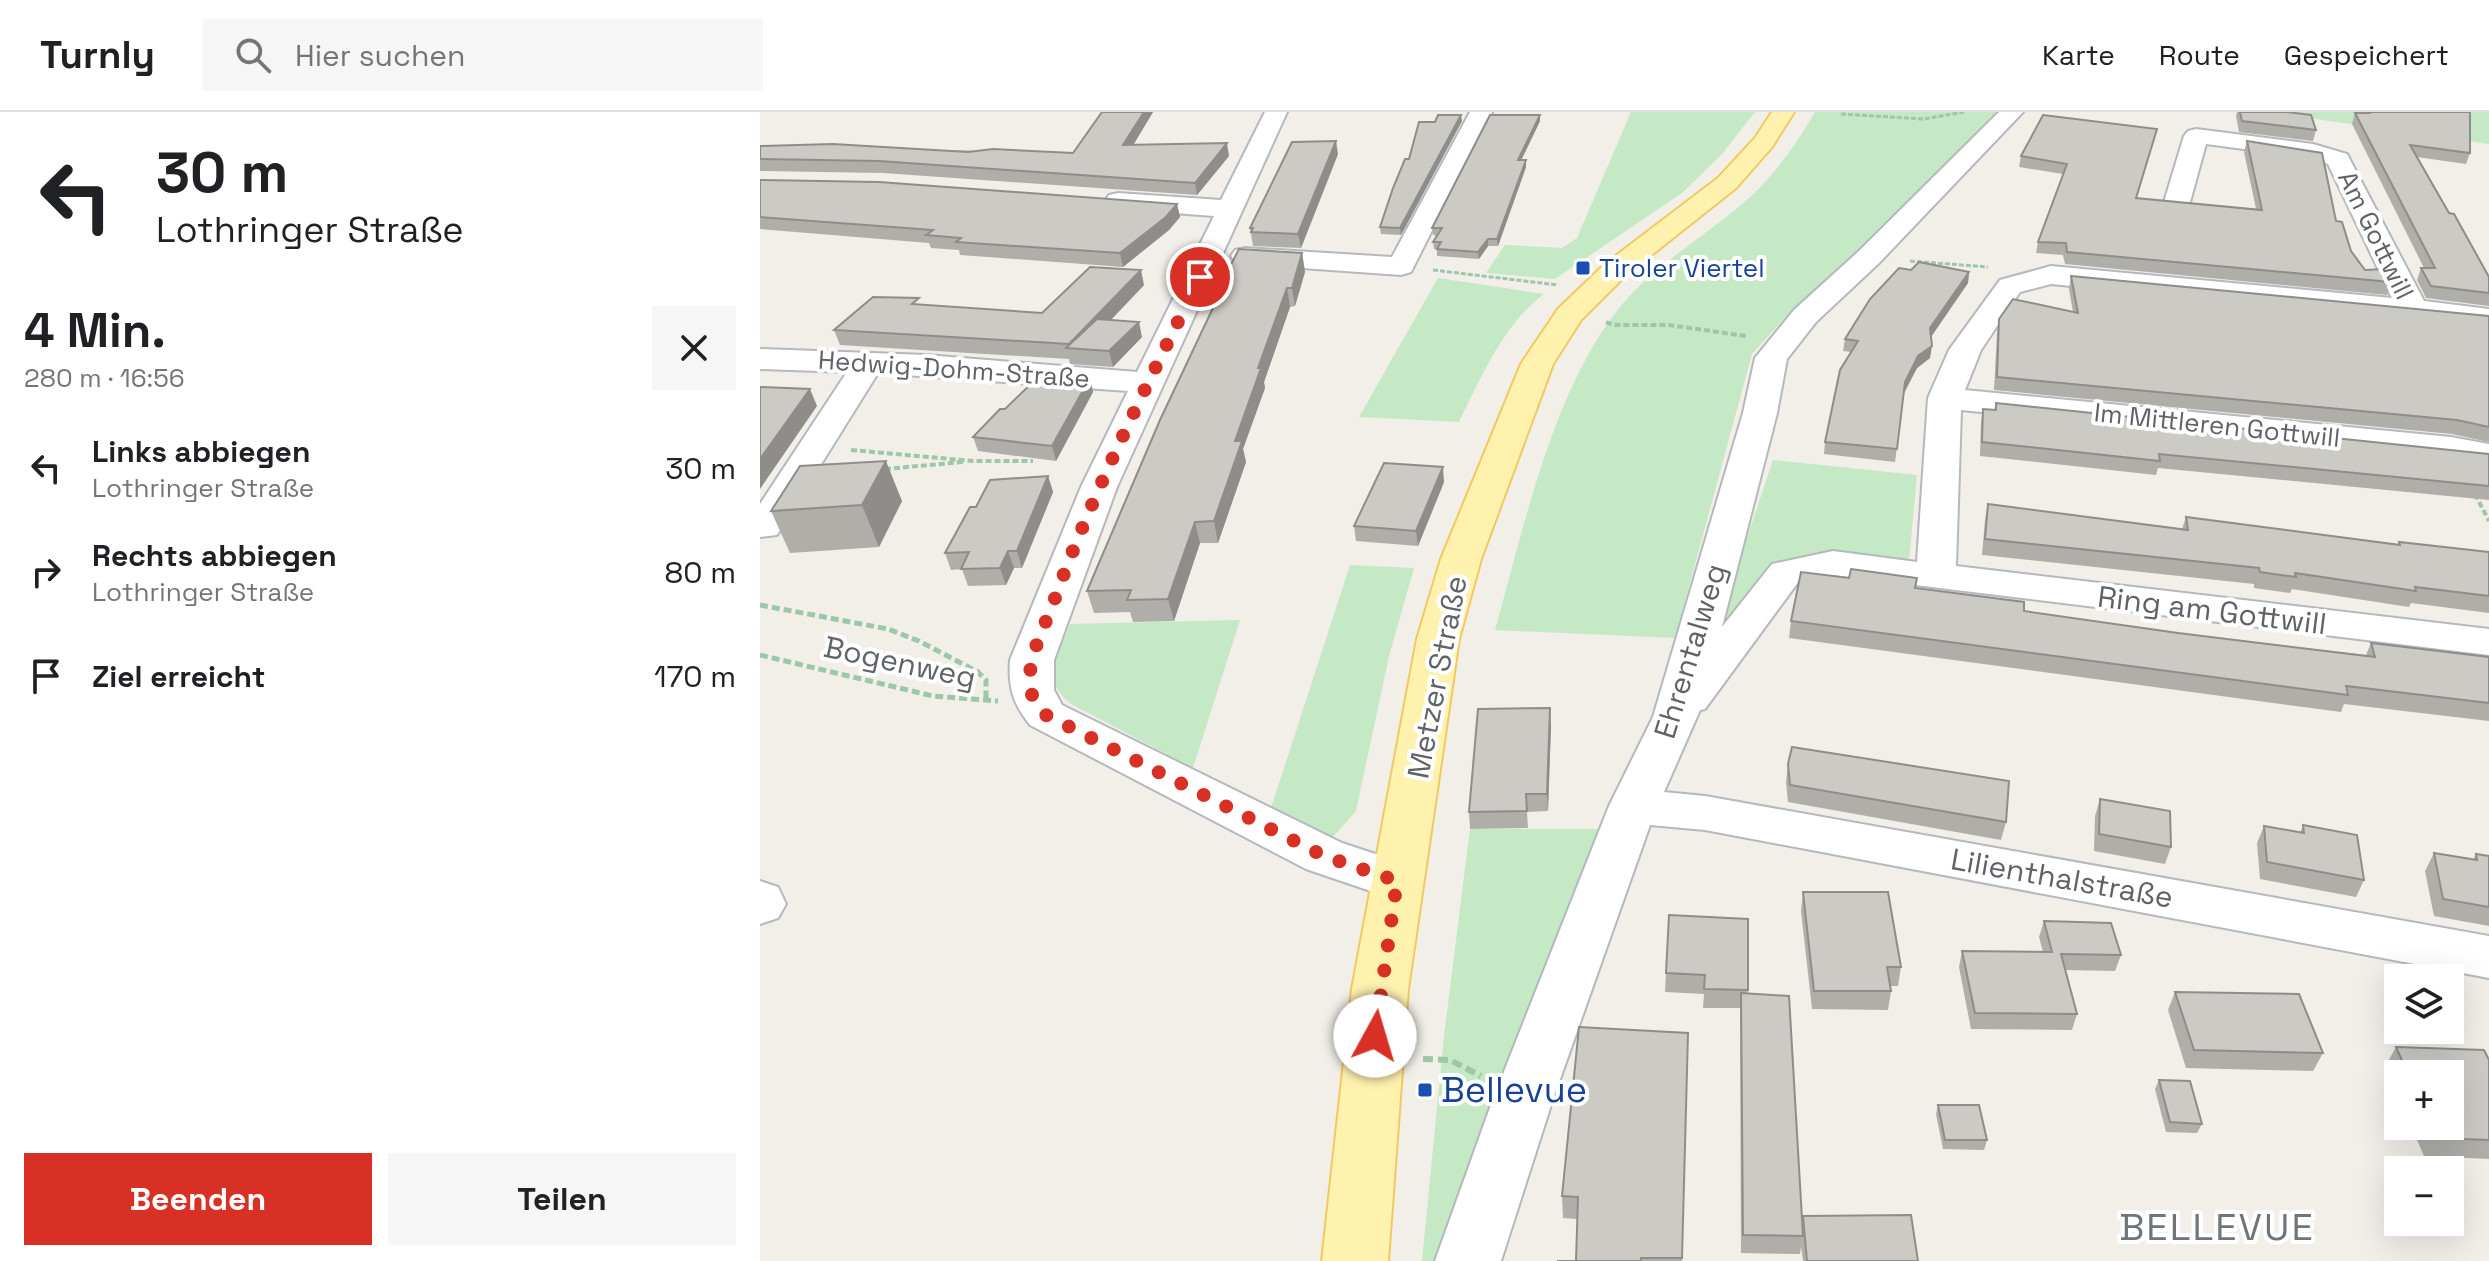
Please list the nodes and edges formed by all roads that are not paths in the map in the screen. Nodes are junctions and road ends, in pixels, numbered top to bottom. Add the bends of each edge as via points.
1 (1276, 112) edge
2 (1481, 112) edge
3 (1783, 112) edge
4 (2012, 112) edge
5 (1098, 199) edge
6 (2177, 202) edge
7 (1231, 209) junction
8 (1211, 254) junction
9 (2413, 310) junction
10 (2489, 318) edge
11 (760, 359) edge
12 (869, 362) junction
13 (1148, 383) junction
14 (1945, 398) junction
15 (2489, 455) edge
16 (764, 527) dead end
17 (1936, 576) junction
18 (2489, 642) edge
19 (1676, 717) junction
20 (1633, 806) junction
21 (1397, 881) junction
22 (2489, 957) edge
23 (1355, 1261) edge
24 (1468, 1261) edge

1 - 7 street
2 - 8 street via 1401,266
3 - 21 main road, Metzer Straße via 1764,142 1711,198 1583,299 1537,364 1447,604
4 - 19 street, Ehrentalweg via 1805,316 1771,358
5 - 7 street
6 - 9 street, Am Gottwill via 2198,131 2338,159
7 - 8 street
8 - 13 street
9 - 10 street
9 - 14 street via 2051,275 2034,278 2010,286 1965,350
11 - 12 street, Hedwig-Dohm-Straße
12 - 13 street, Hedwig-Dohm-Straße
12 - 16 street
13 - 21 street via 1065,569 1032,660 1033,700 1046,715 1324,856
14 - 15 street, Im Mittleren Gottwill
14 - 17 street
17 - 18 street, Ring am Gottwill
17 - 19 street, Ring am Gottwill via 1833,563 1786,572
19 - 20 street, Ehrentalweg
20 - 22 street, Lilienthalstraße via 1705,813
20 - 24 street, Ehrentalweg
21 - 23 main road, Metzer Straße via 1380,989

